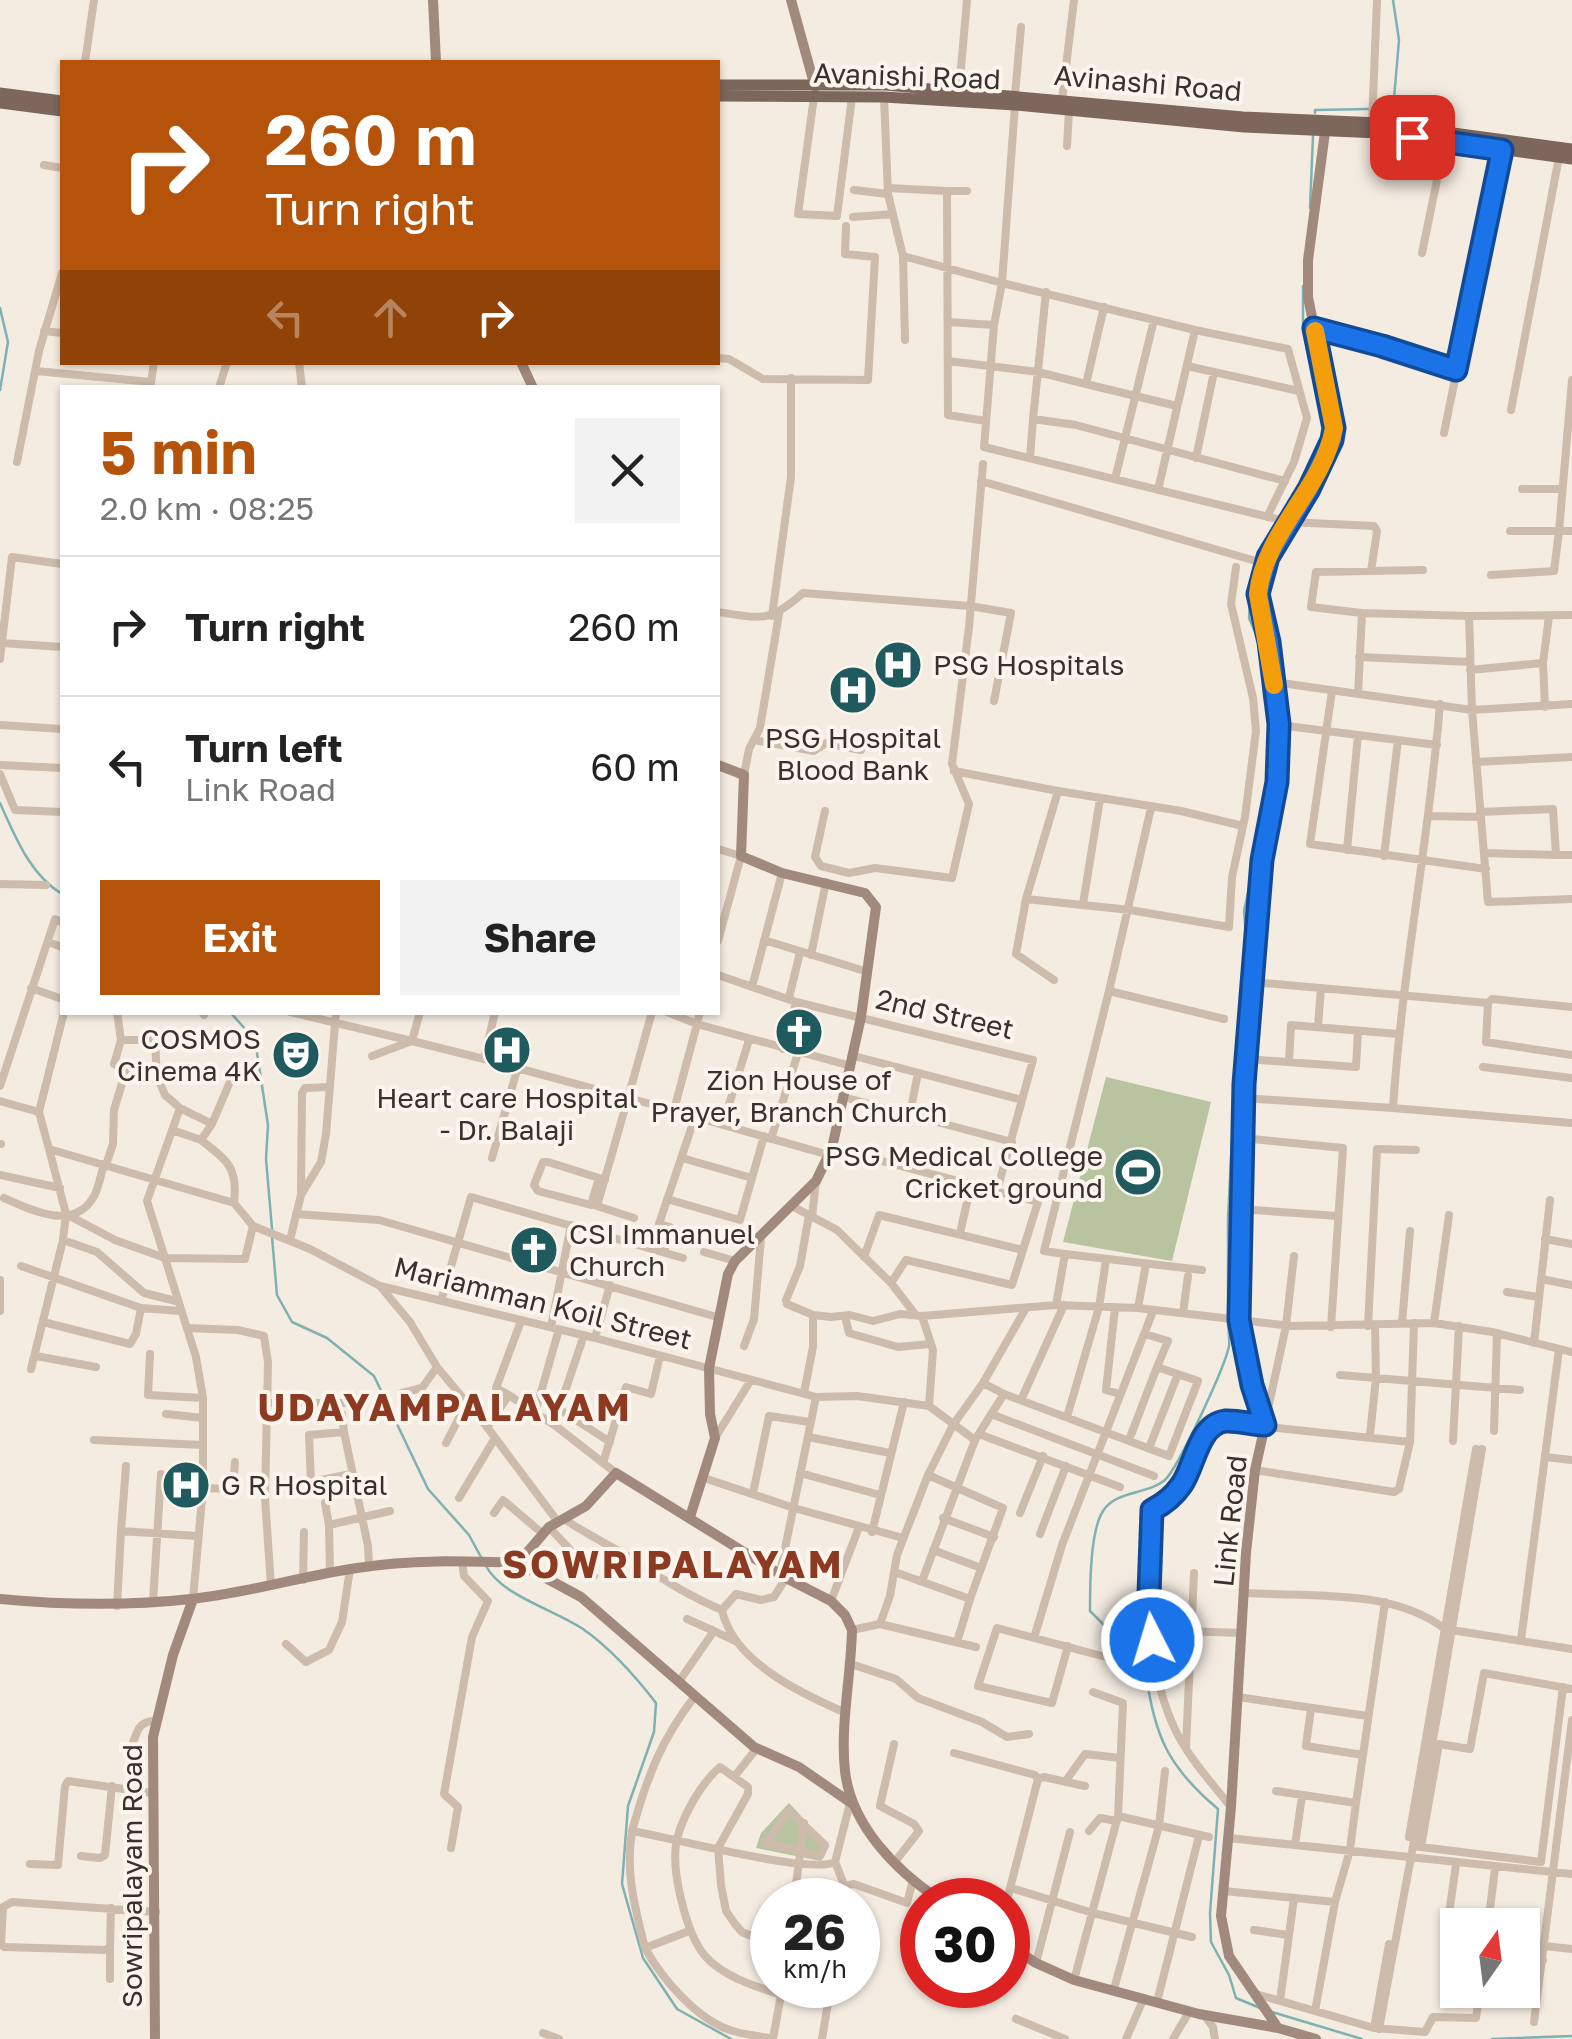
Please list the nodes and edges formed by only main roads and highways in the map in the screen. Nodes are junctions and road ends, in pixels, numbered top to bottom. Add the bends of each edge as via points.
1 (720, 85) edge
2 (814, 92) junction
3 (0, 93) edge
4 (720, 96) edge
5 (1015, 100) junction
6 (60, 102) edge
7 (0, 103) edge
8 (60, 111) edge
9 (1323, 128) junction
10 (1572, 149) edge
11 (1565, 158) edge

1 - 2 main road, Avinashi Road
2 - 4 main road, Avanishi Road
2 - 5 main road, Avanishi Road
2 - 5 main road, Avinashi Road via 885,85
3 - 6 main road
5 - 9 main road, Avinashi Road
7 - 8 main road
9 - 10 main road, Avinashi Road via 1372,113
9 - 11 main road

